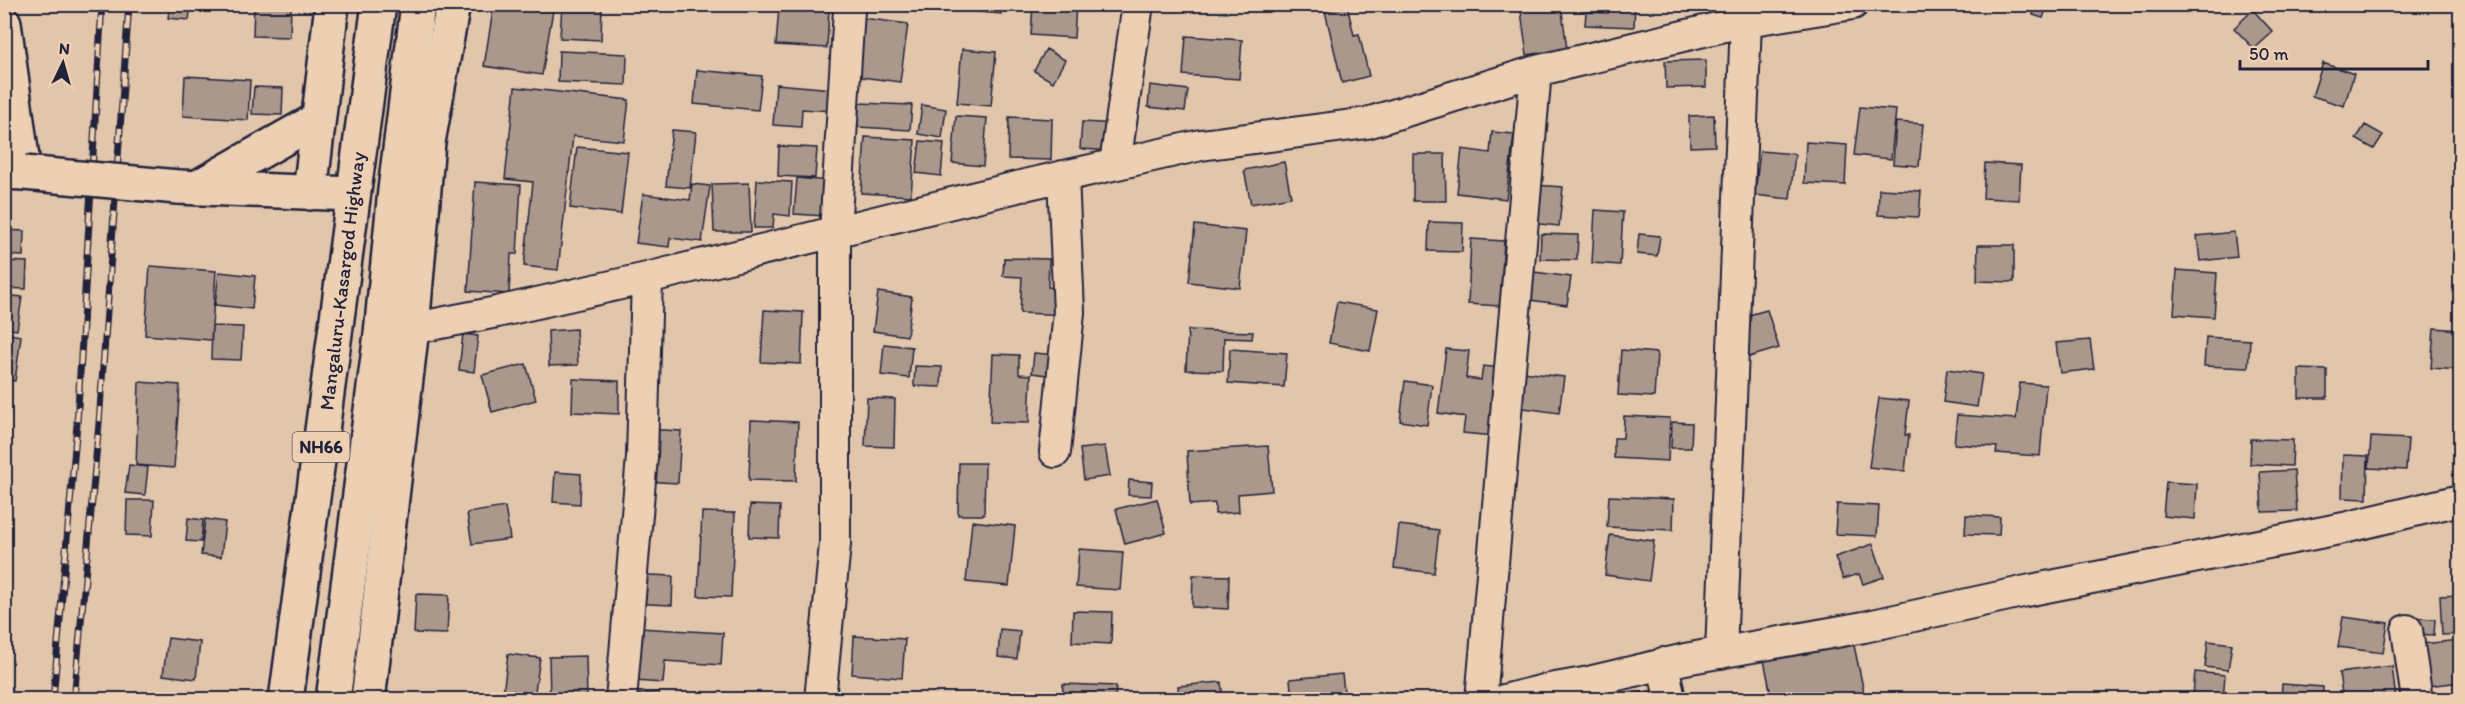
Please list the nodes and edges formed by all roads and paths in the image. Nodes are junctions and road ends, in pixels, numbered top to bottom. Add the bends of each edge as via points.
1 (332, 4) edge
2 (379, 4) edge
3 (418, 4) edge
4 (453, 4) edge
5 (1138, 4) edge
6 (1853, 4) edge
7 (849, 9) dead end
8 (1746, 21) junction
9 (4, 23) edge
10 (1536, 71) junction
11 (318, 119) junction
12 (428, 142) junction
13 (1115, 164) junction
14 (14, 172) edge
15 (1063, 176) junction
16 (187, 188) junction
17 (395, 190) junction
18 (310, 193) junction
19 (353, 194) junction
20 (835, 232) junction
21 (647, 278) junction
22 (396, 331) junction
23 (1055, 452) dead end
24 (2460, 500) edge
25 (2407, 630) dead end
26 (1721, 653) junction
27 (1663, 663) junction
28 (286, 699) edge
29 (333, 699) edge
30 (368, 699) edge
31 (621, 699) edge
32 (820, 699) edge
33 (1481, 699) edge
34 (1504, 699) edge
35 (1670, 699) edge
36 (2417, 699) edge

1 - 11 main road
2 - 19 main road, Mangaluru-Kasargod Highway / NH66
3 - 17 main road, Mangaluru-Kasargod Highway / NH66
4 - 12 main road
5 - 13 street
6 - 8 street
7 - 20 street
8 - 10 street
8 - 26 street
9 - 14 main road
10 - 13 street via 1367,123 1201,145
10 - 33 street
11 - 16 main road
11 - 18 main road
12 - 17 main road
12 - 22 main road
13 - 15 street
14 - 16 main road, bridge
15 - 20 street
15 - 23 street via 1069,312
16 - 18 main road
17 - 22 main road, Mangaluru-Kasargod Highway / NH66
18 - 19 main road
19 - 28 main road, Mangaluru-Kasargod Highway / NH66
20 - 21 street
20 - 32 street via 835,544
21 - 22 street
21 - 31 street via 642,457
22 - 29 main road, Mangaluru-Kasargod Highway / NH66
22 - 30 main road
24 - 26 street via 2344,528
25 - 36 street
26 - 27 street
27 - 34 street
27 - 35 street

